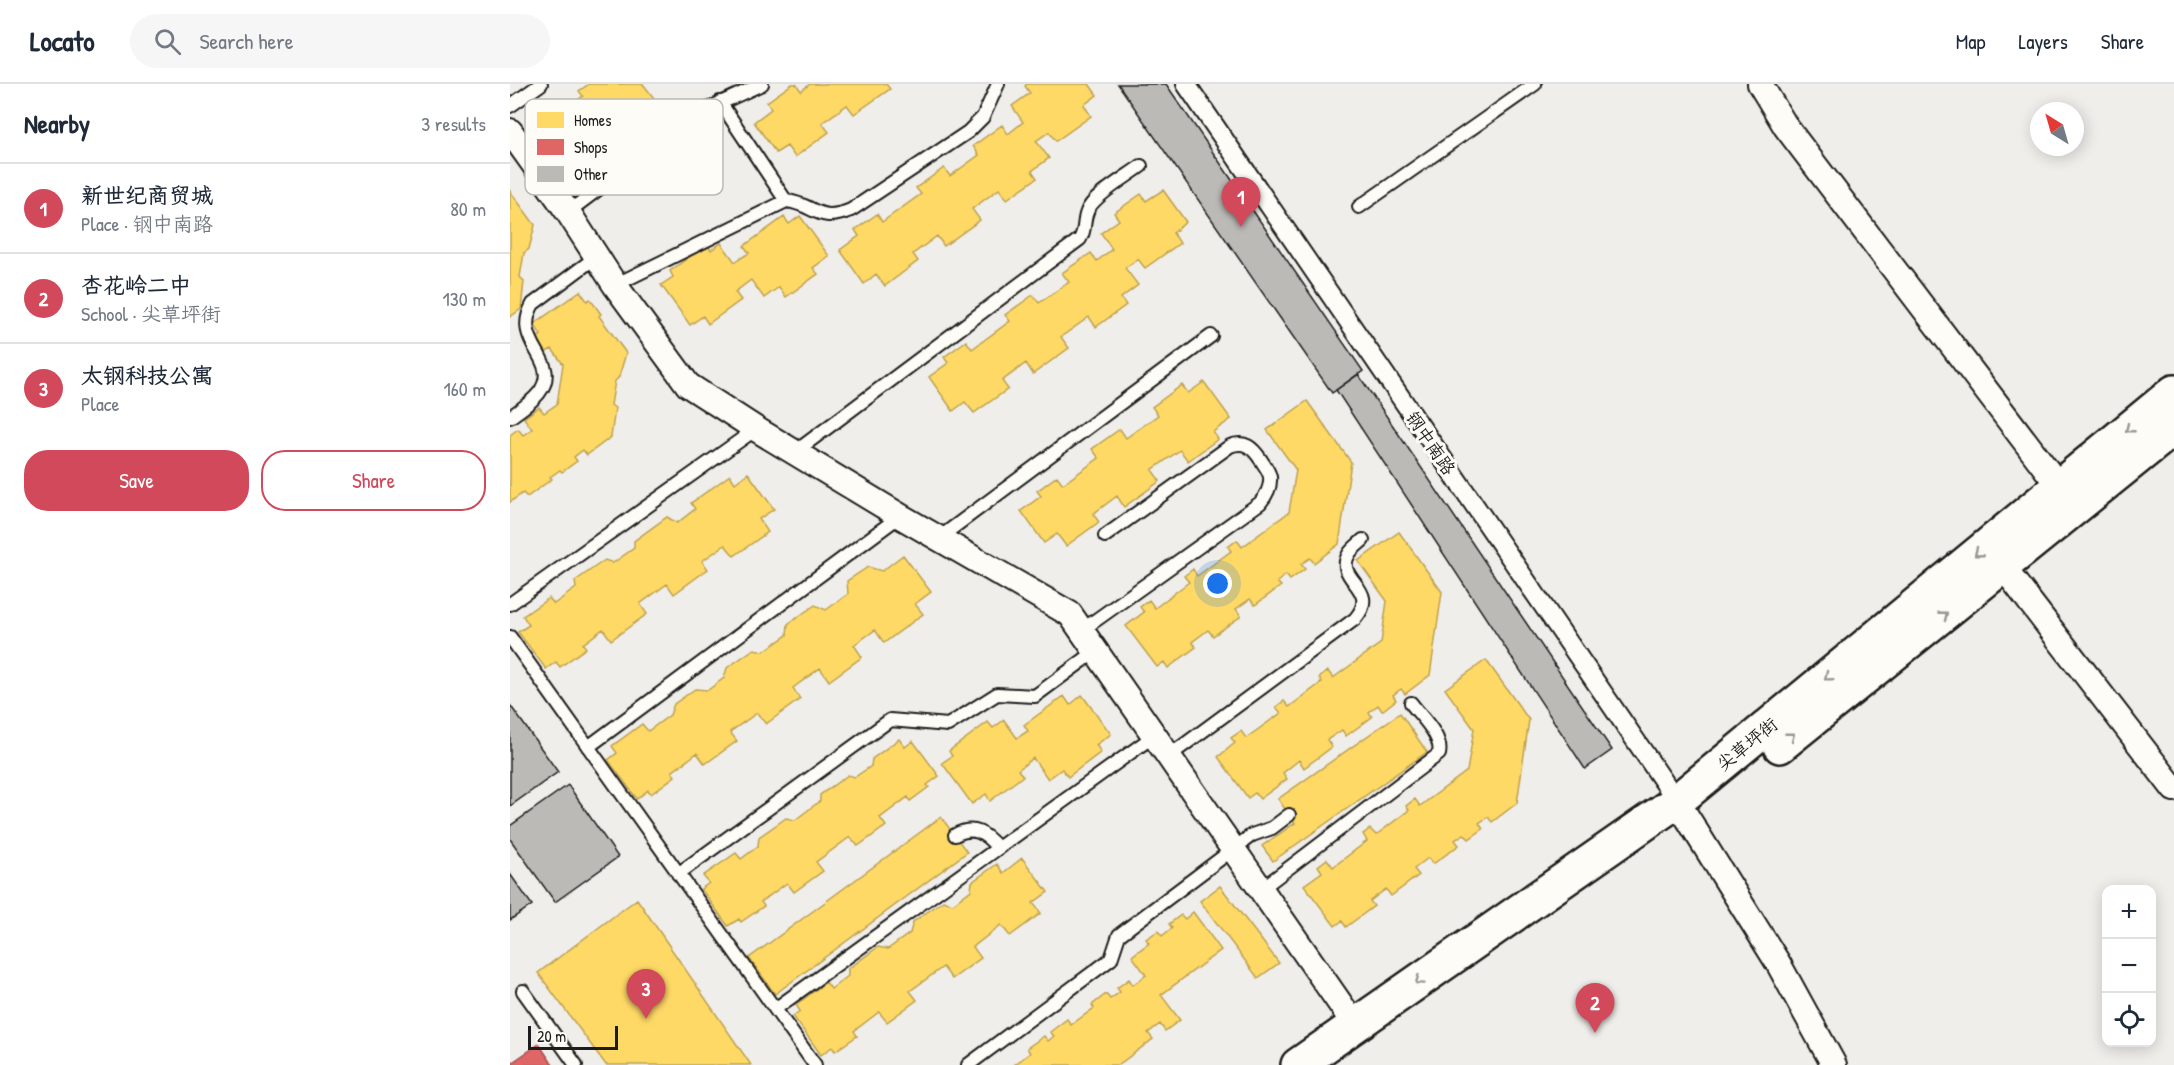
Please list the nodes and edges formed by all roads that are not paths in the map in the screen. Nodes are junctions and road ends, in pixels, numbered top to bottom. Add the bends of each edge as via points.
1 (540, 84) edge
2 (762, 84) edge
3 (998, 84) edge
4 (1186, 84) edge
5 (1535, 84) edge
6 (1760, 84) edge
7 (723, 101) edge
8 (510, 106) edge
9 (723, 106) edge
10 (510, 132) edge
11 (525, 153) edge
12 (1141, 166) dead end
13 (556, 195) edge
14 (590, 195) edge
15 (786, 201) junction
16 (1359, 207) dead end
17 (568, 212) junction
18 (596, 257) junction
19 (615, 285) junction
20 (1211, 336) dead end
21 (2174, 392) edge
22 (510, 417) edge
23 (2174, 428) edge
24 (756, 429) junction
25 (795, 453) junction
26 (2067, 498) junction
27 (900, 516) junction
28 (1104, 536) dead end
29 (939, 538) junction
30 (1363, 540) dead end
31 (2003, 567) junction
32 (510, 604) edge
33 (1082, 630) junction
34 (510, 637) edge
35 (1096, 651) junction
36 (1411, 703) dead end
37 (1155, 735) junction
38 (588, 747) junction
39 (1168, 756) junction
40 (2174, 789) edge
41 (1683, 810) junction
42 (1289, 815) dead end
43 (955, 835) dead end
44 (998, 848) junction
45 (1233, 849) junction
46 (678, 874) junction
47 (1261, 889) junction
48 (523, 991) dead end
49 (775, 1009) junction
50 (1356, 1025) junction
51 (576, 1065) edge
52 (815, 1065) edge
53 (968, 1065) edge
54 (1298, 1065) edge
55 (1335, 1065) edge
56 (1834, 1065) edge

1 - 8 lane
2 - 7 lane
3 - 15 lane via 983,117 968,132 851,210 825,216 798,202
4 - 41 street, 钢中南路
5 - 16 lane
6 - 26 street via 1786,127
9 - 15 lane
10 - 11 street
12 - 25 lane via 1091,202 1080,239
13 - 17 street
14 - 17 lane
15 - 19 lane
17 - 18 street
18 - 19 street
18 - 22 lane via 527,312 524,333 545,369 544,380 532,401
19 - 24 street via 688,385
20 - 29 lane
21 -> 26 main road, 尖草坪街
23 - 26 main road, 尖草坪街
24 - 25 street
24 - 32 lane
25 - 27 street
26 - 31 main road, 尖草坪街
26 -> 41 main road, 尖草坪街
27 - 29 street
27 - 38 lane
28 - 33 lane via 1230,446 1248,445 1268,470 1269,487 1260,503
29 - 33 street via 1070,614
30 - 39 lane via 1350,553 1346,564 1364,599 1355,619
31 - 40 street
41 -> 31 main road, 尖草坪街
33 - 35 street
34 - 38 lane
35 - 37 street
35 - 46 lane via 1035,696 997,694 948,725 890,720
36 - 47 lane via 1438,740 1438,754
37 - 39 street
37 - 44 lane
38 - 46 lane
39 - 45 street
41 -> 50 main road, 尖草坪街
41 - 55 main road, 尖草坪街
41 - 56 street via 1778,963
42 - 45 lane
43 - 44 lane via 974,831
44 - 49 lane
45 - 47 street
45 - 53 lane via 1119,935 1111,959
46 - 49 lane
47 - 50 street
48 - 51 lane
49 - 52 lane
50 - 54 main road, 尖草坪街

